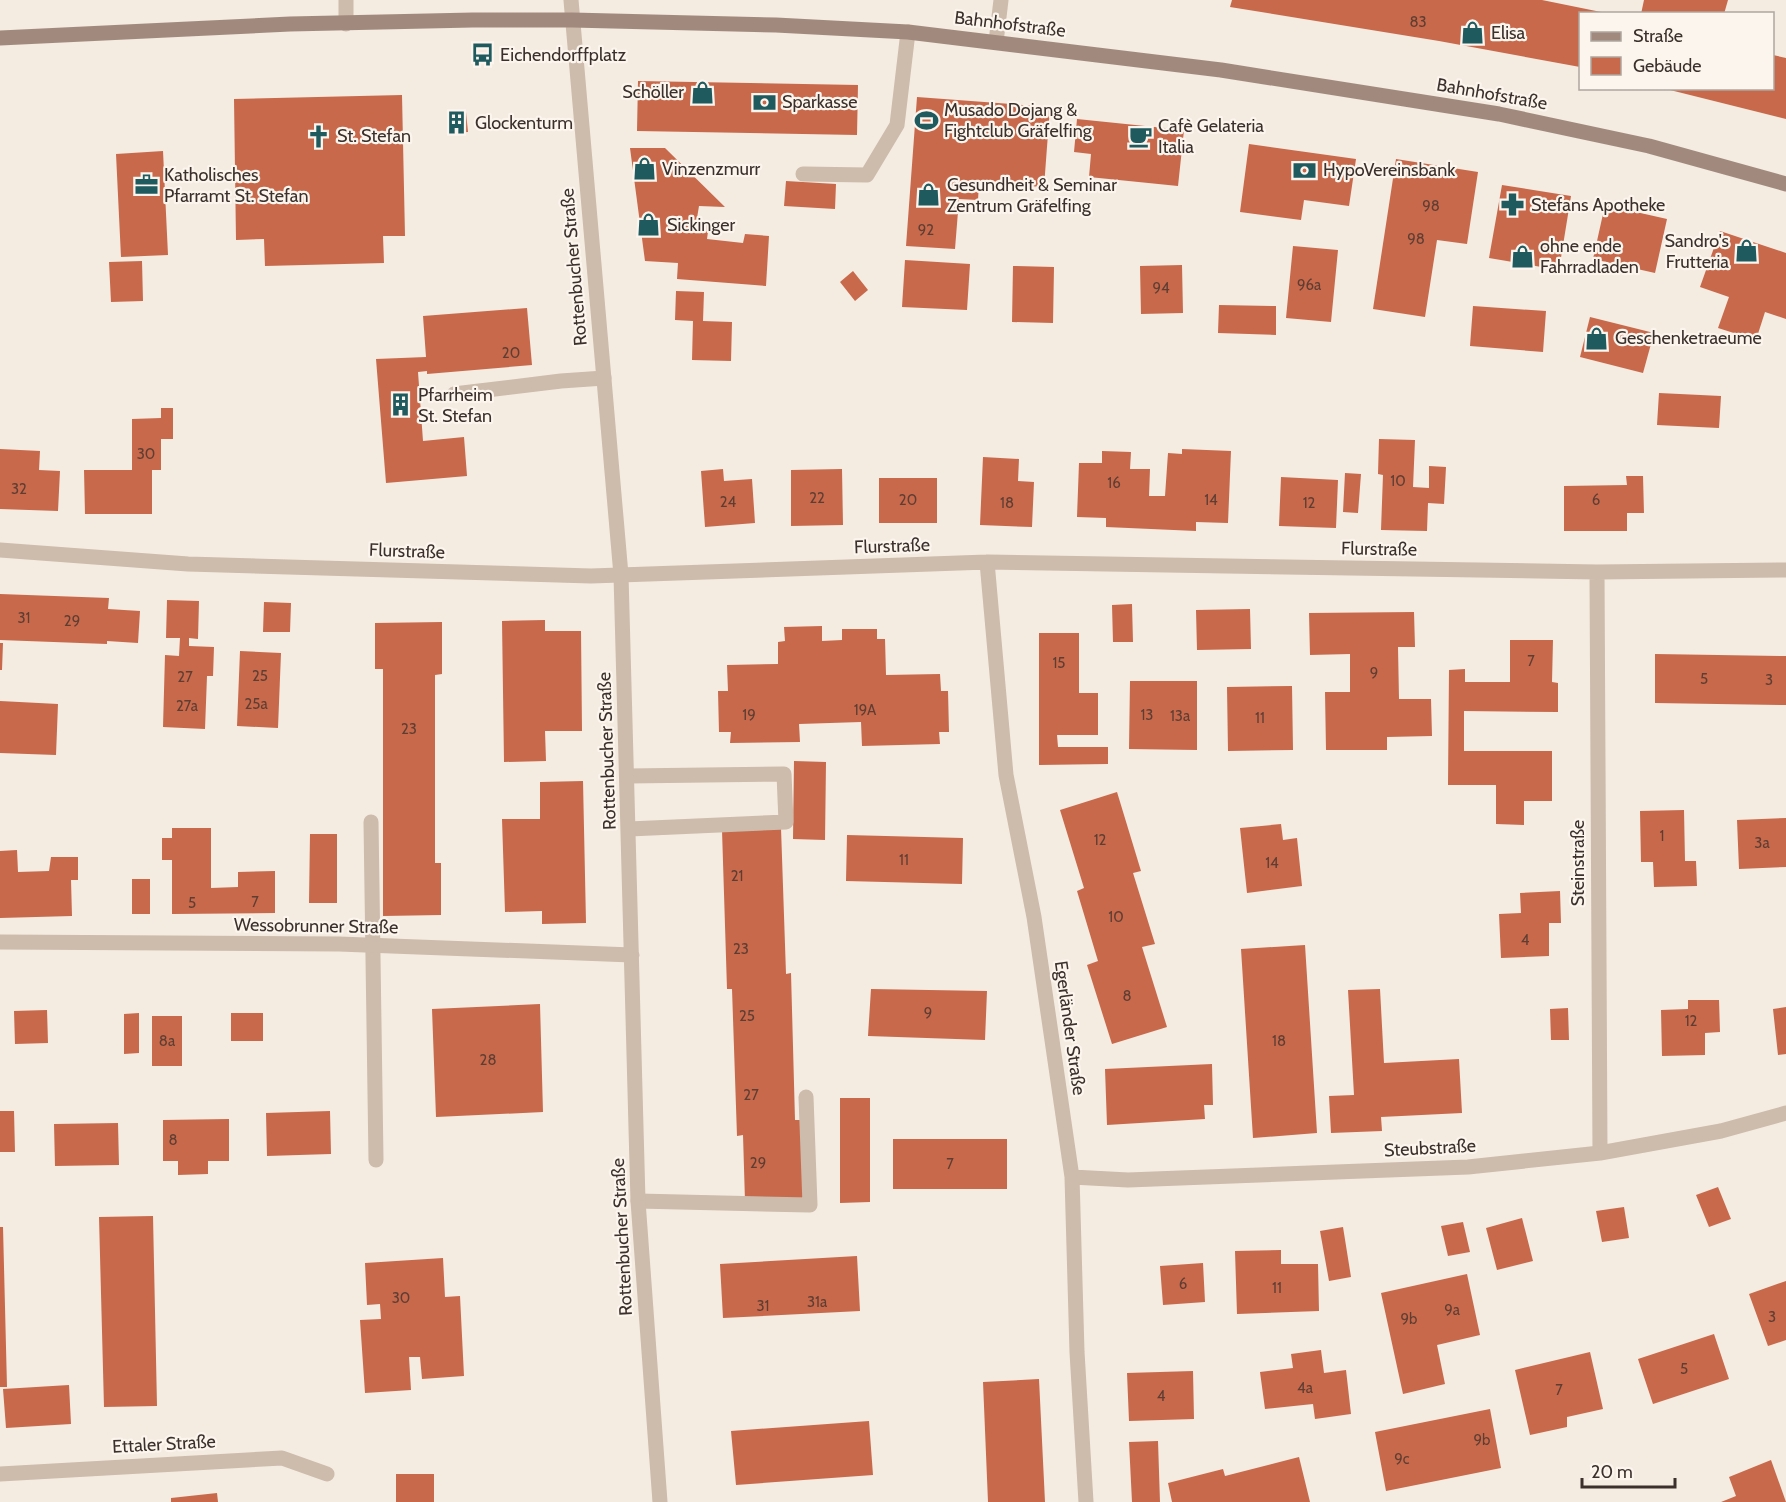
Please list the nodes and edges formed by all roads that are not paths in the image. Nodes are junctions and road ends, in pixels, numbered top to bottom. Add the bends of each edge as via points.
1 (346, 0) edge
2 (571, 0) edge
3 (1001, 0) edge
4 (572, 20) junction
5 (346, 24) junction
6 (908, 32) junction
7 (0, 38) edge
8 (996, 42) junction
9 (803, 174) dead end
10 (1786, 184) edge
11 (604, 378) junction
12 (454, 394) dead end
13 (0, 550) edge
14 (987, 562) junction
15 (1786, 570) edge
16 (1597, 572) junction
17 (621, 575) junction
18 (628, 776) junction
19 (371, 822) dead end
20 (629, 829) junction
21 (0, 942) edge
22 (373, 946) junction
23 (632, 955) junction
24 (806, 1097) dead end
25 (1786, 1113) edge
26 (1600, 1153) junction
27 (376, 1160) dead end
28 (1071, 1177) junction
29 (638, 1201) junction
30 (0, 1474) edge
31 (327, 1474) dead end
32 (660, 1502) edge
33 (1086, 1502) edge

1 - 5 street
2 - 4 street, Rottenbucher Straße
3 - 8 street
4 - 5 street, Bahnhofstraße
4 - 6 street, Bahnhofstraße
4 - 11 street, Rottenbucher Straße
5 - 7 street, Bahnhofstraße
6 - 8 street, Bahnhofstraße
6 - 9 street via 897,125 867,175
8 - 10 street, Bahnhofstraße via 1221,70 1499,114 1649,146
11 - 12 street
11 - 17 street, Rottenbucher Straße
13 - 17 street, Flurstraße via 188,564
14 - 16 street, Flurstraße
14 - 17 street, Flurstraße
14 - 28 street, Egerländer Straße via 1006,775 1034,917
15 - 16 street, Flurstraße
16 - 26 street, Steinstraße
17 - 18 street, Rottenbucher Straße
18 - 20 street, Rottenbucher Straße
18 - 20 street via 784,774 786,822
19 - 22 street
20 - 23 street, Rottenbucher Straße
21 - 22 street, Wessobrunner Straße
22 - 23 street, Wessobrunner Straße
22 - 27 street
23 - 29 street, Rottenbucher Straße
24 - 29 street via 810,1205
25 - 26 street, Steubstraße via 1721,1131
26 - 28 street, Steubstraße via 1468,1167 1128,1180
28 - 33 street, Egerländer Straße
29 - 32 street, Rottenbucher Straße
30 - 31 street, Ettaler Straße via 282,1458

